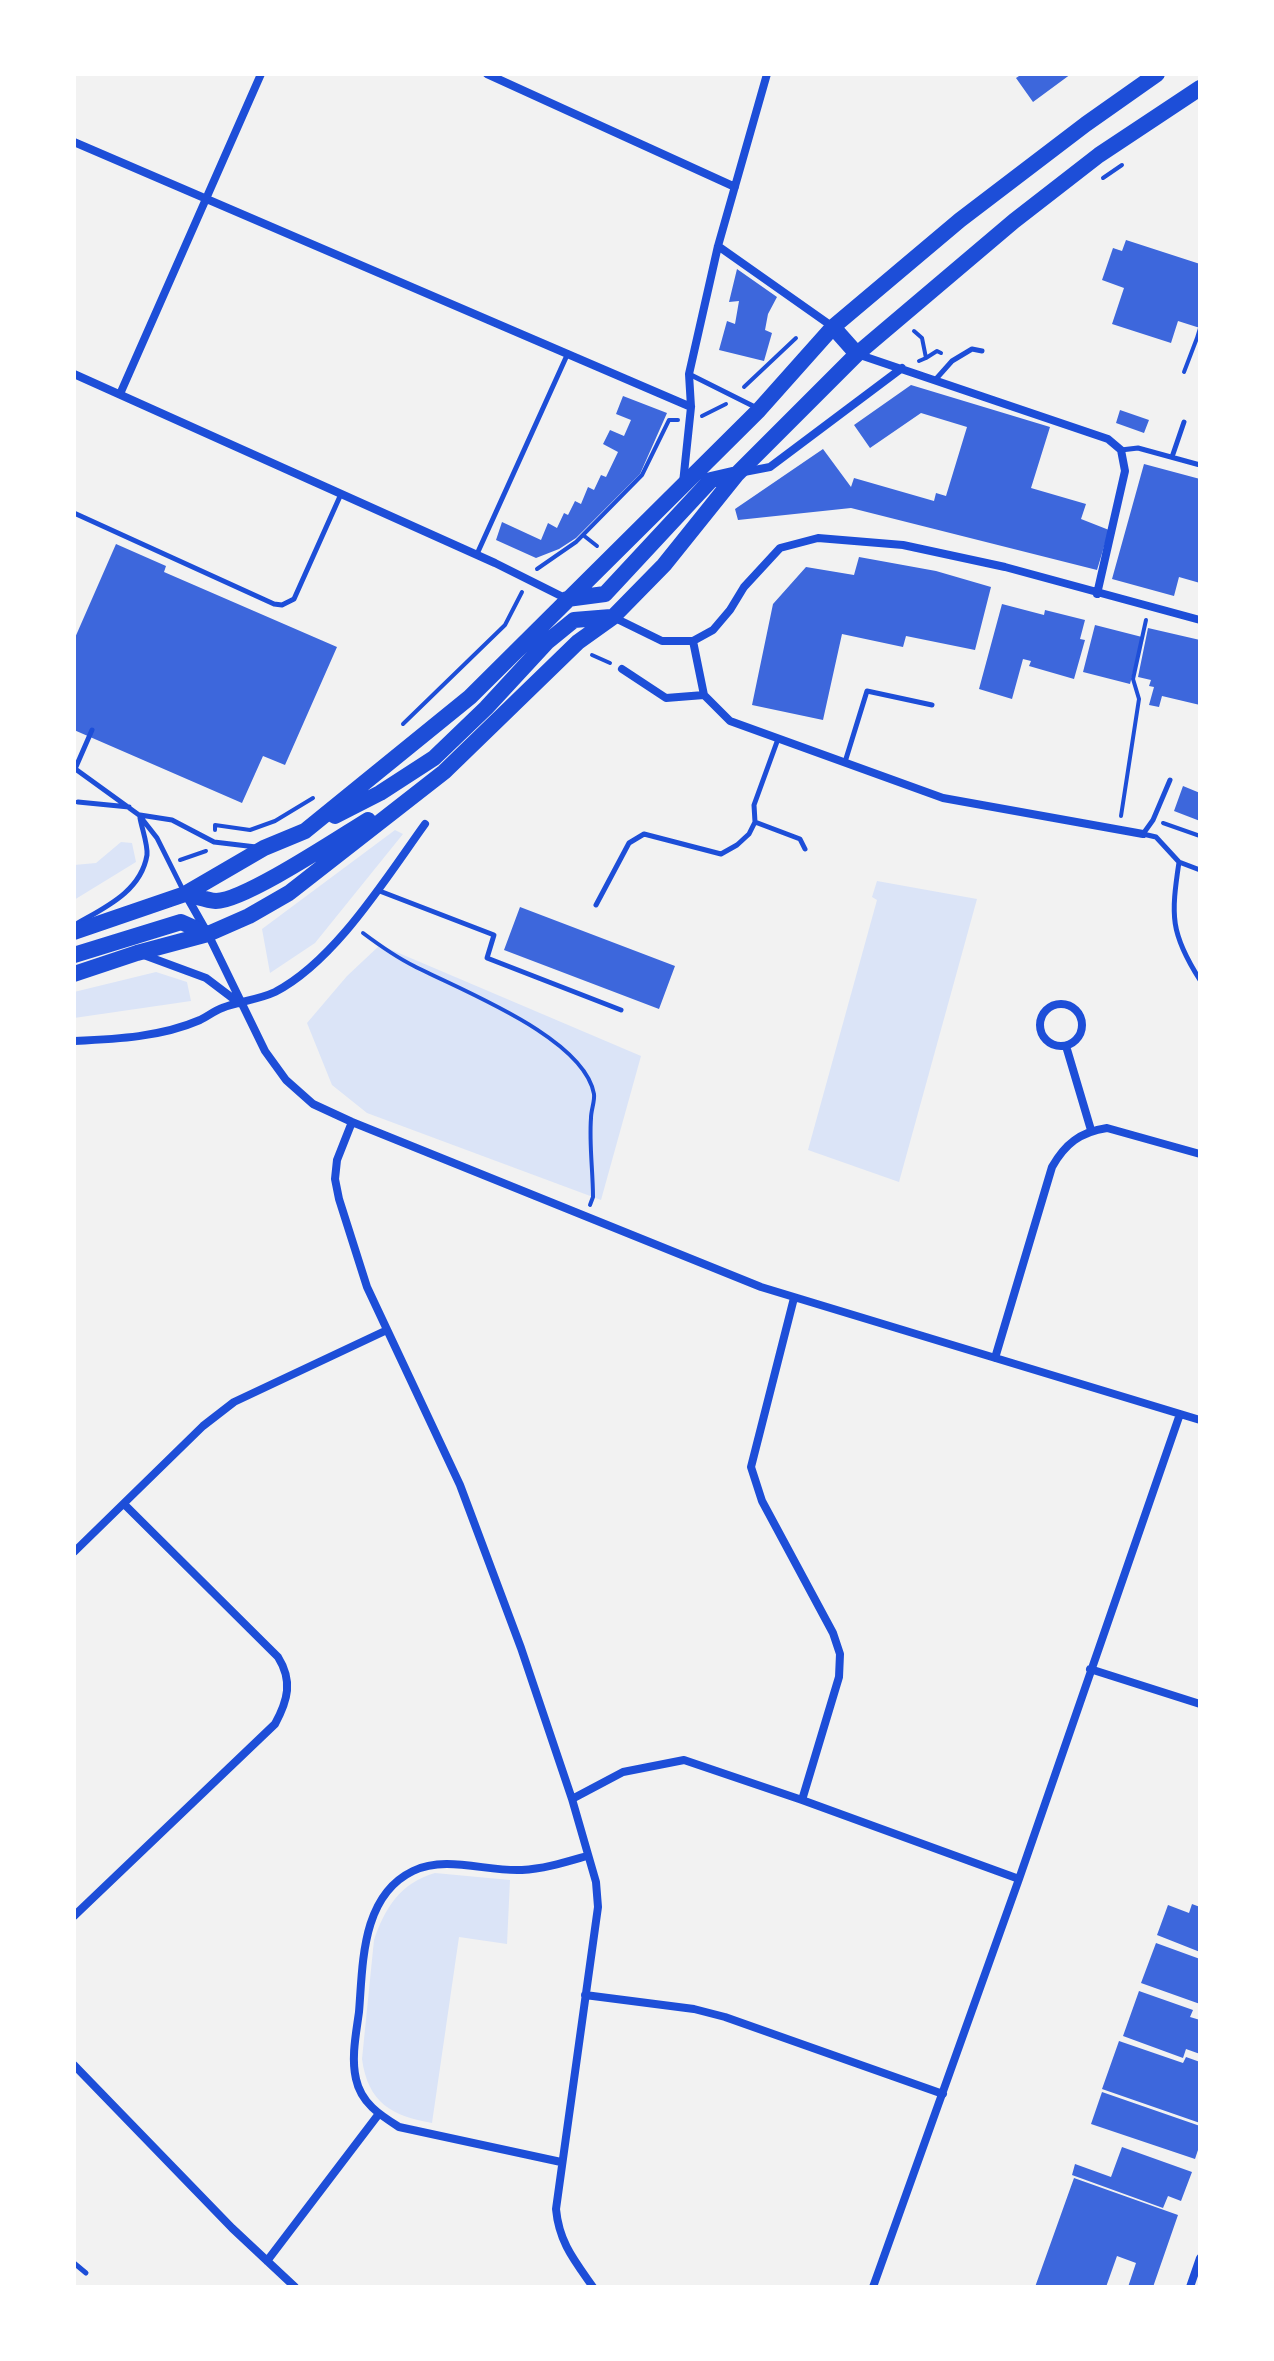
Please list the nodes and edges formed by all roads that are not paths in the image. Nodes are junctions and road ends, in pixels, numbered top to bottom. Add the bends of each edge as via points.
1 (261, 74) edge
2 (487, 74) edge
3 (767, 74) edge
4 (1157, 74) edge
5 (1200, 88) edge
6 (74, 142) edge
7 (735, 187) junction
8 (206, 198) junction
9 (718, 246) junction
10 (833, 327) junction
11 (982, 351) dead end
12 (568, 353) junction
13 (857, 354) junction
14 (902, 368) junction
15 (74, 374) edge
16 (689, 374) junction
17 (936, 379) junction
18 (120, 394) junction
19 (691, 407) junction
20 (759, 410) junction
21 (1184, 422) dead end
22 (1119, 447) junction
23 (1172, 457) junction
24 (1200, 465) edge
25 (737, 474) junction
26 (682, 488) junction
27 (341, 494) junction
28 (74, 513) edge
29 (477, 555) junction
30 (1097, 594) junction
31 (567, 599) junction
32 (613, 617) junction
33 (1200, 620) edge
34 (693, 641) junction
35 (622, 669) dead end
36 (704, 695) junction
37 (932, 705) dead end
38 (92, 730) dead end
39 (778, 739) junction
40 (845, 763) junction
41 (74, 768) edge
42 (444, 772) junction
43 (1170, 780) dead end
44 (78, 802) dead end
45 (130, 807) junction
46 (139, 815) junction
47 (755, 822) junction
48 (425, 824) dead end
49 (305, 831) junction
50 (1143, 834) junction
51 (264, 848) junction
52 (805, 849) dead end
53 (1179, 862) junction
54 (1200, 870) edge
55 (377, 890) junction
56 (185, 894) junction
57 (596, 905) dead end
58 (74, 929) edge
59 (208, 934) junction
60 (137, 953) junction
61 (74, 955) edge
62 (74, 974) edge
63 (1200, 980) edge
64 (240, 1003) junction
65 (621, 1010) dead end
66 (74, 1041) edge
67 (1066, 1046) junction
68 (352, 1122) junction
69 (1091, 1130) junction
70 (1200, 1154) edge
71 (794, 1298) junction
72 (387, 1330) junction
73 (995, 1358) junction
74 (1180, 1414) junction
75 (1200, 1420) edge
76 (124, 1504) junction
77 (74, 1552) edge
78 (1090, 1669) junction
79 (1200, 1704) edge
80 (572, 1799) junction
81 (802, 1800) junction
82 (587, 1856) junction
83 (1019, 1879) junction
84 (74, 1916) edge
85 (585, 1995) junction
86 (74, 2065) edge
87 (943, 2094) junction
88 (378, 2115) junction
89 (561, 2162) junction
90 (1200, 2258) edge
91 (267, 2261) junction
92 (74, 2263) edge
93 (86, 2273) dead end
94 (295, 2287) edge
95 (593, 2287) edge
96 (873, 2287) edge
97 (1190, 2287) edge

1 - 8 street
2 - 7 street
3 - 7 street
4 - 10 highway via 960,220
5 - 13 highway via 1099,155
6 - 8 street
7 - 9 street
8 - 12 street
8 - 18 street
9 - 10 street
9 - 16 street
10 - 13 highway
10 - 20 highway
11 - 17 lane via 972,349 954,359
12 - 19 street
12 - 29 lane
13 - 14 street
13 - 25 highway
14 - 17 street
14 - 25 street via 770,467
15 - 18 street
16 - 19 street
16 - 20 lane
17 - 22 street
18 - 27 street
19 - 26 street
20 - 26 highway
21 - 23 lane
22 - 23 lane
22 - 30 street via 1125,471
23 - 24 lane
25 - 31 highway via 711,480 605,594
25 - 32 highway via 664,565
26 - 31 highway
27 - 28 lane via 294,599 282,605
27 - 29 street
29 - 31 street
30 - 33 street
30 - 34 street via 903,545 818,538 780,548 713,630
31 - 32 highway
31 - 49 highway via 470,697
32 - 34 street via 662,641
32 - 42 highway via 578,642
32 - 49 highway via 574,620 434,758
34 - 36 street
35 - 36 street via 666,698
36 - 39 street via 730,721
37 - 40 lane via 867,691
38 - 41 lane
39 - 40 street
39 - 47 lane via 754,805
40 - 50 street via 943,798
41 - 45 lane
42 - 56 highway via 241,894 217,901
42 - 59 highway via 289,893
43 - 50 lane
44 - 45 lane
45 - 46 lane
46 - 51 lane via 172,820 214,842
46 - 56 lane
46 - 58 lane via 147,854 136,880 120,899
47 - 52 lane via 800,839
47 - 57 lane via 749,834 721,854 644,834 636,837
48 - 55 street
49 - 51 highway
50 - 53 lane via 1156,837
51 - 56 highway
53 - 54 lane
53 - 63 lane via 1172,905 1175,932
55 - 64 street via 307,969 276,991
55 - 65 lane via 494,935 487,958
56 - 58 highway
56 - 59 street
59 - 60 highway
59 - 61 highway via 181,922
59 - 64 street
60 - 62 highway
60 - 64 street via 206,978
64 - 66 street via 168,1030
64 - 68 street via 286,1080 313,1104
67 - 67 street via 1081,1032 1081,1018 1070,1006 1055,1005 1043,1014 1040,1027 1052,1044
67 - 69 street
68 - 71 street
68 - 72 street via 335,1179 367,1287
69 - 70 street via 1118,1130
69 - 73 street via 1062,1149 1052,1167
71 - 73 street
71 - 81 street via 751,1467 762,1501 840,1654 839,1677
72 - 76 street via 234,1402
72 - 80 street via 460,1485
73 - 74 street
74 - 75 street
74 - 78 street
76 - 77 street
76 - 84 street via 278,1657 289,1687 275,1724
78 - 79 street
78 - 83 street
80 - 81 street via 623,1772 684,1760
80 - 82 street
81 - 83 street
82 - 85 street via 598,1907
82 - 88 street via 521,1870 434,1864 408,1873 385,1896 366,1941 354,2059 364,2100
83 - 87 street
85 - 87 street via 725,2017
85 - 89 street
86 - 91 street
87 - 96 street
88 - 89 street via 399,2127
88 - 91 street
89 - 95 street via 558,2230
90 - 97 street
91 - 94 street
92 - 93 lane

